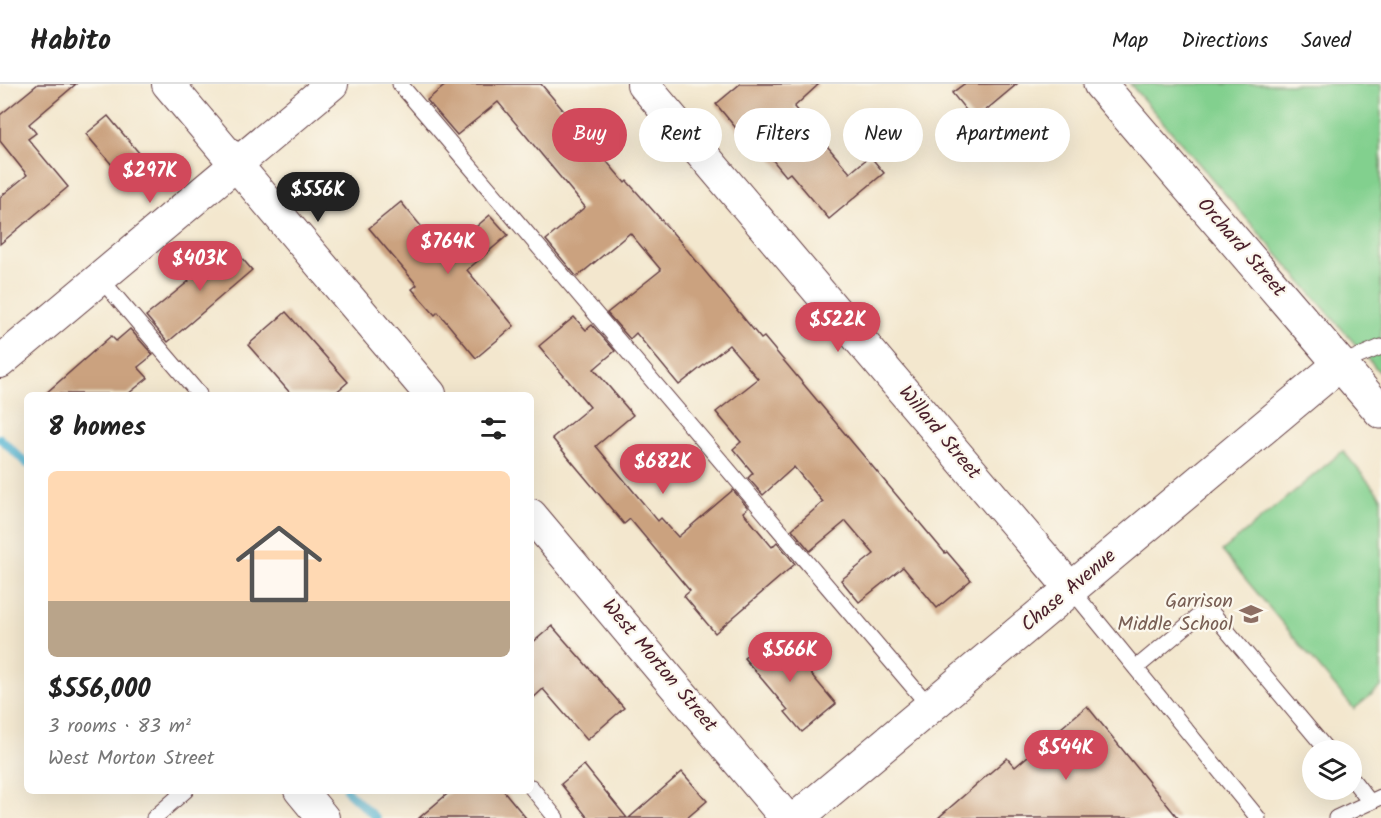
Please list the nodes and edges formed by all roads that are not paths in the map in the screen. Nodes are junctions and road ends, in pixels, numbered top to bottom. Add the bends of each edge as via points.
1 (168, 84) edge
2 (332, 84) edge
3 (400, 84) edge
4 (643, 84) edge
5 (1100, 84) edge
6 (236, 164) junction
7 (100, 278) junction
8 (1381, 347) edge
9 (0, 362) edge
10 (1340, 364) junction
11 (197, 392) edge
12 (428, 392) edge
13 (1381, 412) edge
14 (534, 519) edge
15 (1071, 589) junction
16 (1136, 668) junction
17 (930, 707) junction
18 (1319, 740) edge
19 (1362, 787) edge
20 (534, 791) edge
21 (181, 794) edge
22 (303, 794) edge
23 (1376, 799) edge
24 (154, 818) edge
25 (323, 818) edge
26 (556, 818) edge
27 (786, 818) edge
28 (797, 818) edge
29 (1258, 818) edge
30 (1336, 818) edge

1 - 6 street
2 - 6 street
3 - 17 lane
4 - 15 street, Willard Street
5 - 10 street, Orchard Street
6 - 7 street
6 - 12 street
7 - 9 street
7 - 11 lane
8 - 10 lane
10 - 13 street, Orchard Street
10 - 15 street, Chase Avenue
14 - 27 street, West Morton Street
15 - 16 lane
15 - 17 street, Chase Avenue
16 - 18 lane via 1208,608
16 - 29 lane
17 - 28 street, Chase Avenue
19 - 23 lane
20 - 26 lane
21 - 24 lane
22 - 25 street
23 - 30 lane

